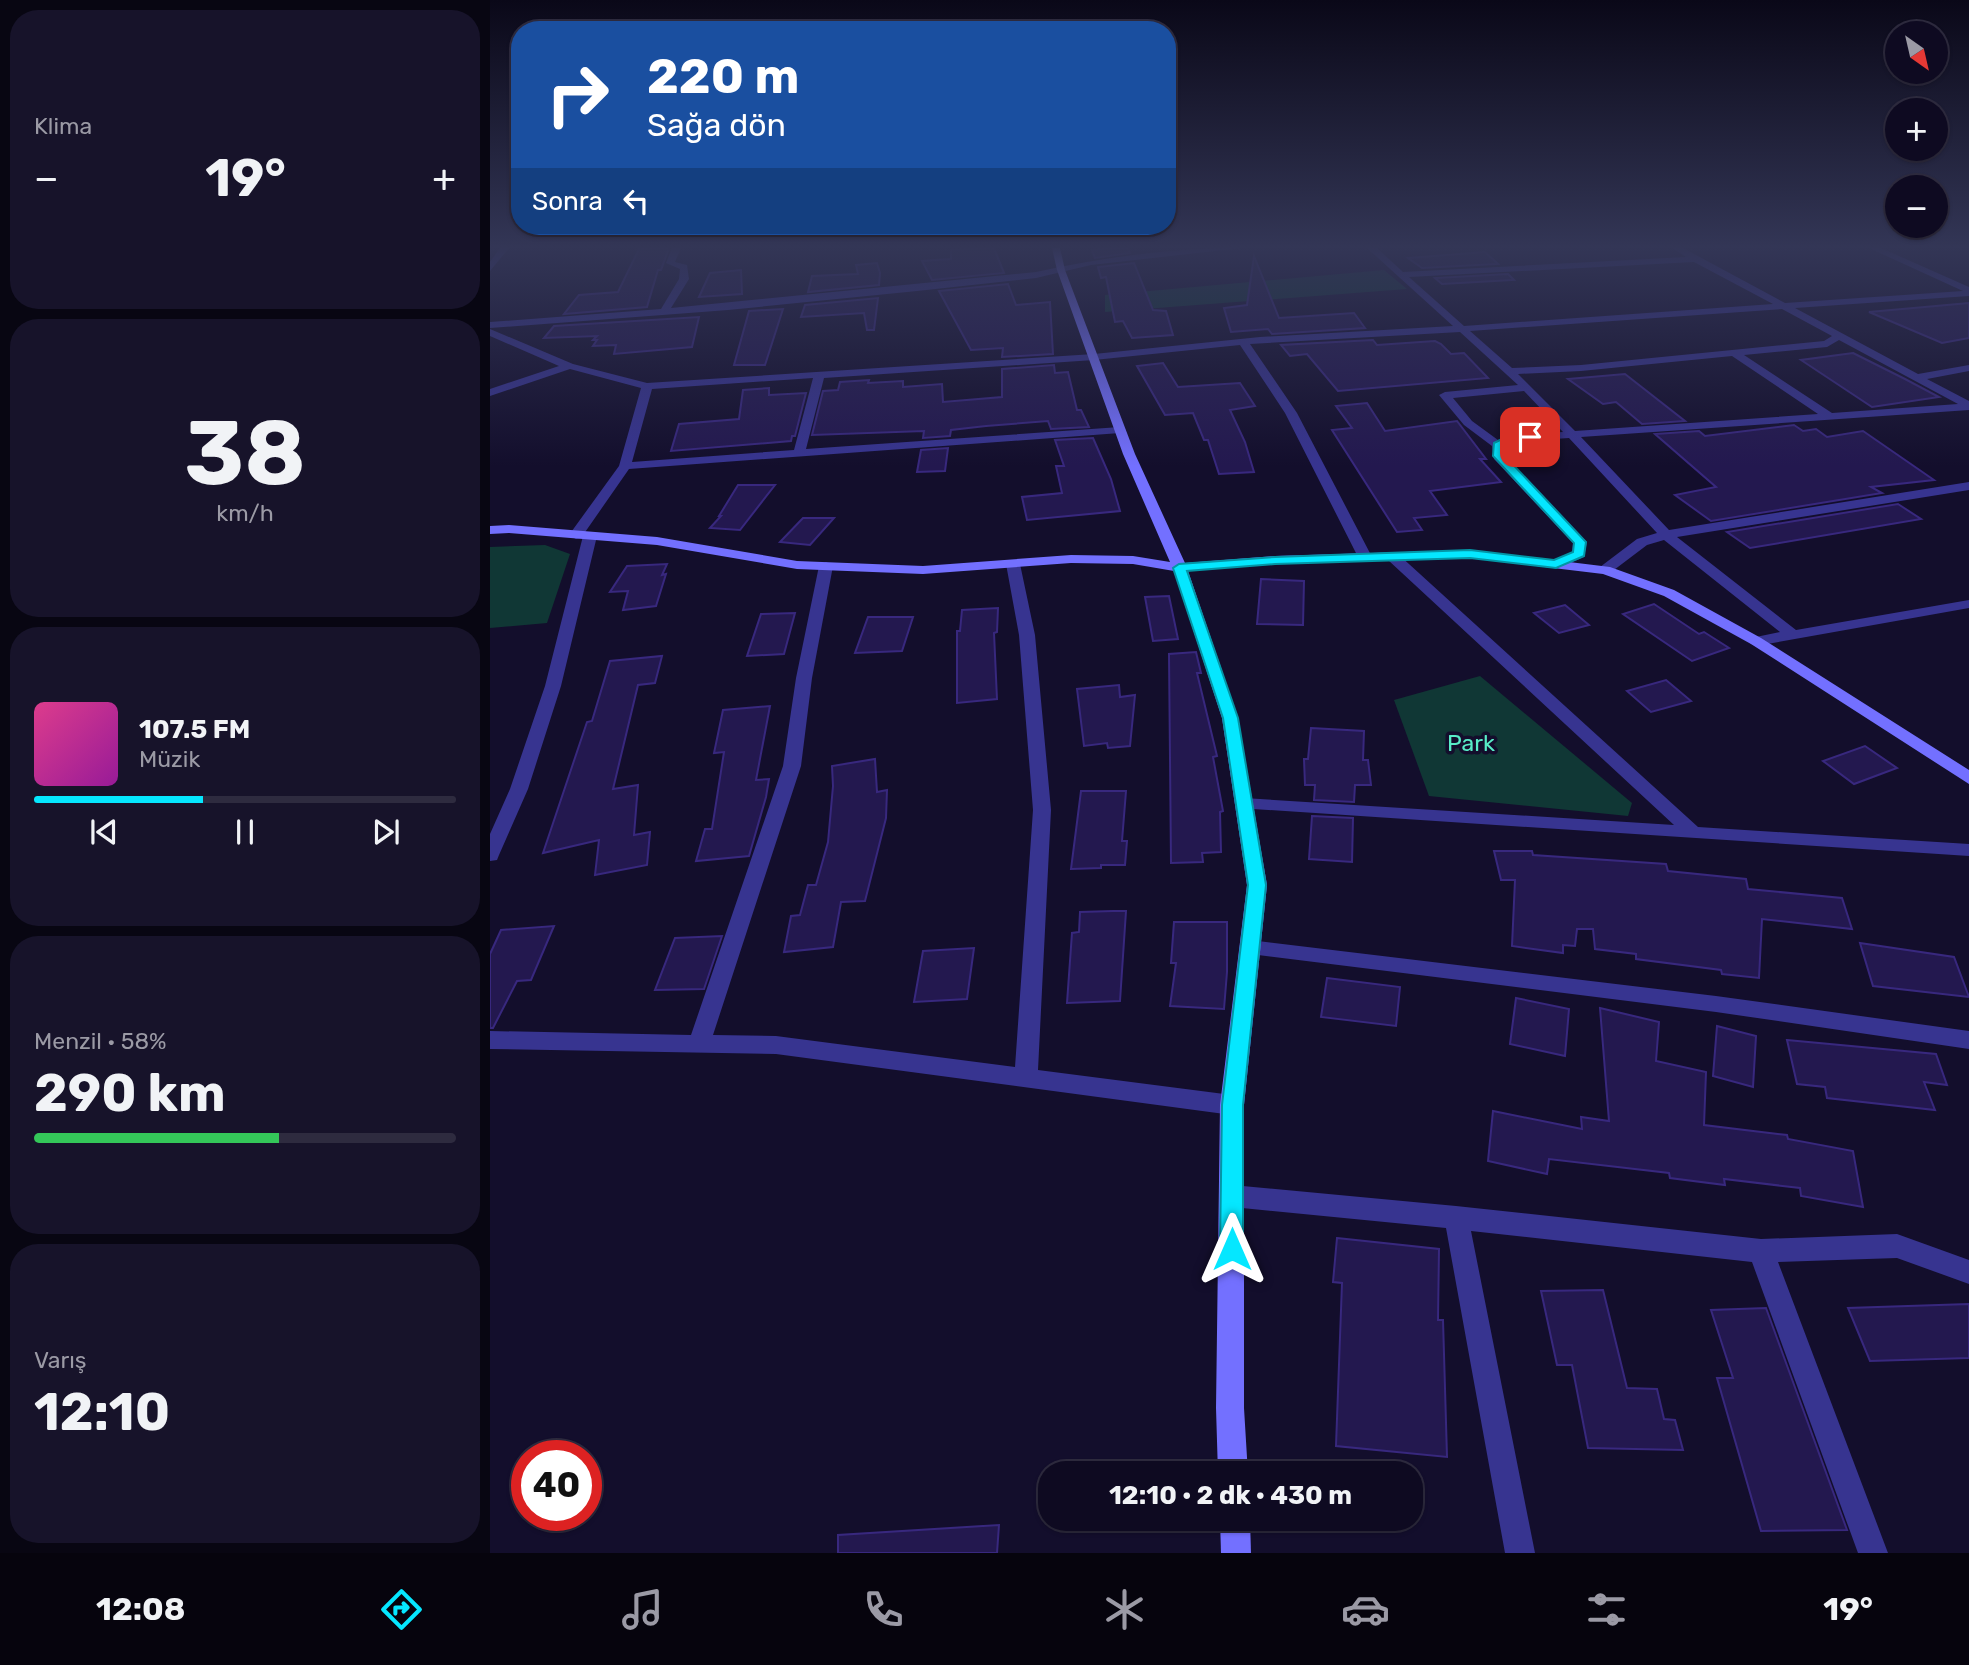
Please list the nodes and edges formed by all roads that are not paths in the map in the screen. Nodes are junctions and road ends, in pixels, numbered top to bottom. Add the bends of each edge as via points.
1 (551, 320) edge
2 (1080, 320) edge
3 (1452, 320) edge
4 (1574, 320) edge
5 (1805, 320) edge
6 (490, 325) edge
7 (1462, 329) junction
8 (490, 332) edge
9 (1837, 337) junction
10 (1243, 342) junction
11 (1734, 353) junction
12 (1094, 357) junction
13 (569, 366) junction
14 (1969, 368) edge
15 (1508, 370) junction
16 (820, 373) junction
17 (1913, 378) junction
18 (648, 386) junction
19 (1527, 387) junction
20 (490, 393) edge
21 (1969, 407) edge
22 (1832, 418) junction
23 (1121, 430) junction
24 (1573, 434) junction
25 (1498, 445) junction
26 (799, 452) junction
27 (625, 466) junction
28 (1969, 486) edge
29 (490, 530) edge
30 (583, 535) junction
31 (1666, 535) junction
32 (1393, 556) junction
33 (1365, 557) junction
34 (1013, 564) junction
35 (1556, 564) junction
36 (826, 566) junction
37 (1179, 568) junction
38 (1605, 570) junction
39 (1969, 604) edge
40 (1792, 634) junction
41 (1756, 641) junction
42 (1969, 778) edge
43 (1244, 804) junction
44 (1694, 833) junction
45 (1969, 850) edge
46 (490, 855) edge
47 (1250, 947) junction
48 (490, 1040) edge
49 (1969, 1040) edge
50 (699, 1044) junction
51 (1026, 1078) junction
52 (1233, 1105) junction
53 (1232, 1196) junction
54 (1456, 1217) junction
55 (1761, 1251) junction
56 (1969, 1272) edge
57 (1232, 1461) edge
58 (1235, 1531) edge
59 (1236, 1553) edge
60 (1521, 1553) edge
61 (1872, 1553) edge

1 - 6 street
2 - 12 street
3 - 7 street
4 - 7 street
5 - 9 street
7 - 10 street
7 - 15 street
8 - 13 street
9 - 11 street via 1828,344
9 - 17 street
10 - 12 street
10 - 33 street via 1291,413
11 - 15 street
11 - 22 street
12 - 16 street
12 - 23 street
13 - 18 street
13 - 20 street
14 - 17 street
15 - 19 street
16 - 18 street
16 - 26 street
17 - 21 street
18 - 27 street
19 - 24 street
19 - 25 street via 1445,395 1468,423
21 - 22 street
22 - 24 street
23 - 26 street
23 - 37 street
24 - 25 street via 1508,439
24 - 31 street
25 - 35 street via 1498,456 1580,542 1579,554
26 - 27 street
27 - 30 street
28 - 31 street
29 - 30 street
30 - 36 street
30 - 46 street via 553,686 519,789
31 - 38 street via 1642,542
31 - 40 street
32 - 33 street
32 - 35 street via 1470,554
32 - 44 street
33 - 37 street
34 - 36 street via 923,570
34 - 37 street via 1133,560
34 - 51 street via 1027,635 1042,810
35 - 38 street
36 - 50 street via 792,766
37 - 43 street via 1230,718
38 - 41 street via 1669,593
39 - 40 street
40 - 41 street
41 - 42 street
43 - 44 street
43 - 47 street via 1257,885
44 - 45 street
47 - 49 street
47 - 52 street
48 - 50 street
50 - 51 street via 776,1045
51 - 52 street
52 - 53 street
53 - 54 street
53 - 57 street
54 - 55 street
54 - 60 street
55 - 56 street via 1897,1246
55 - 61 street
58 - 59 street

